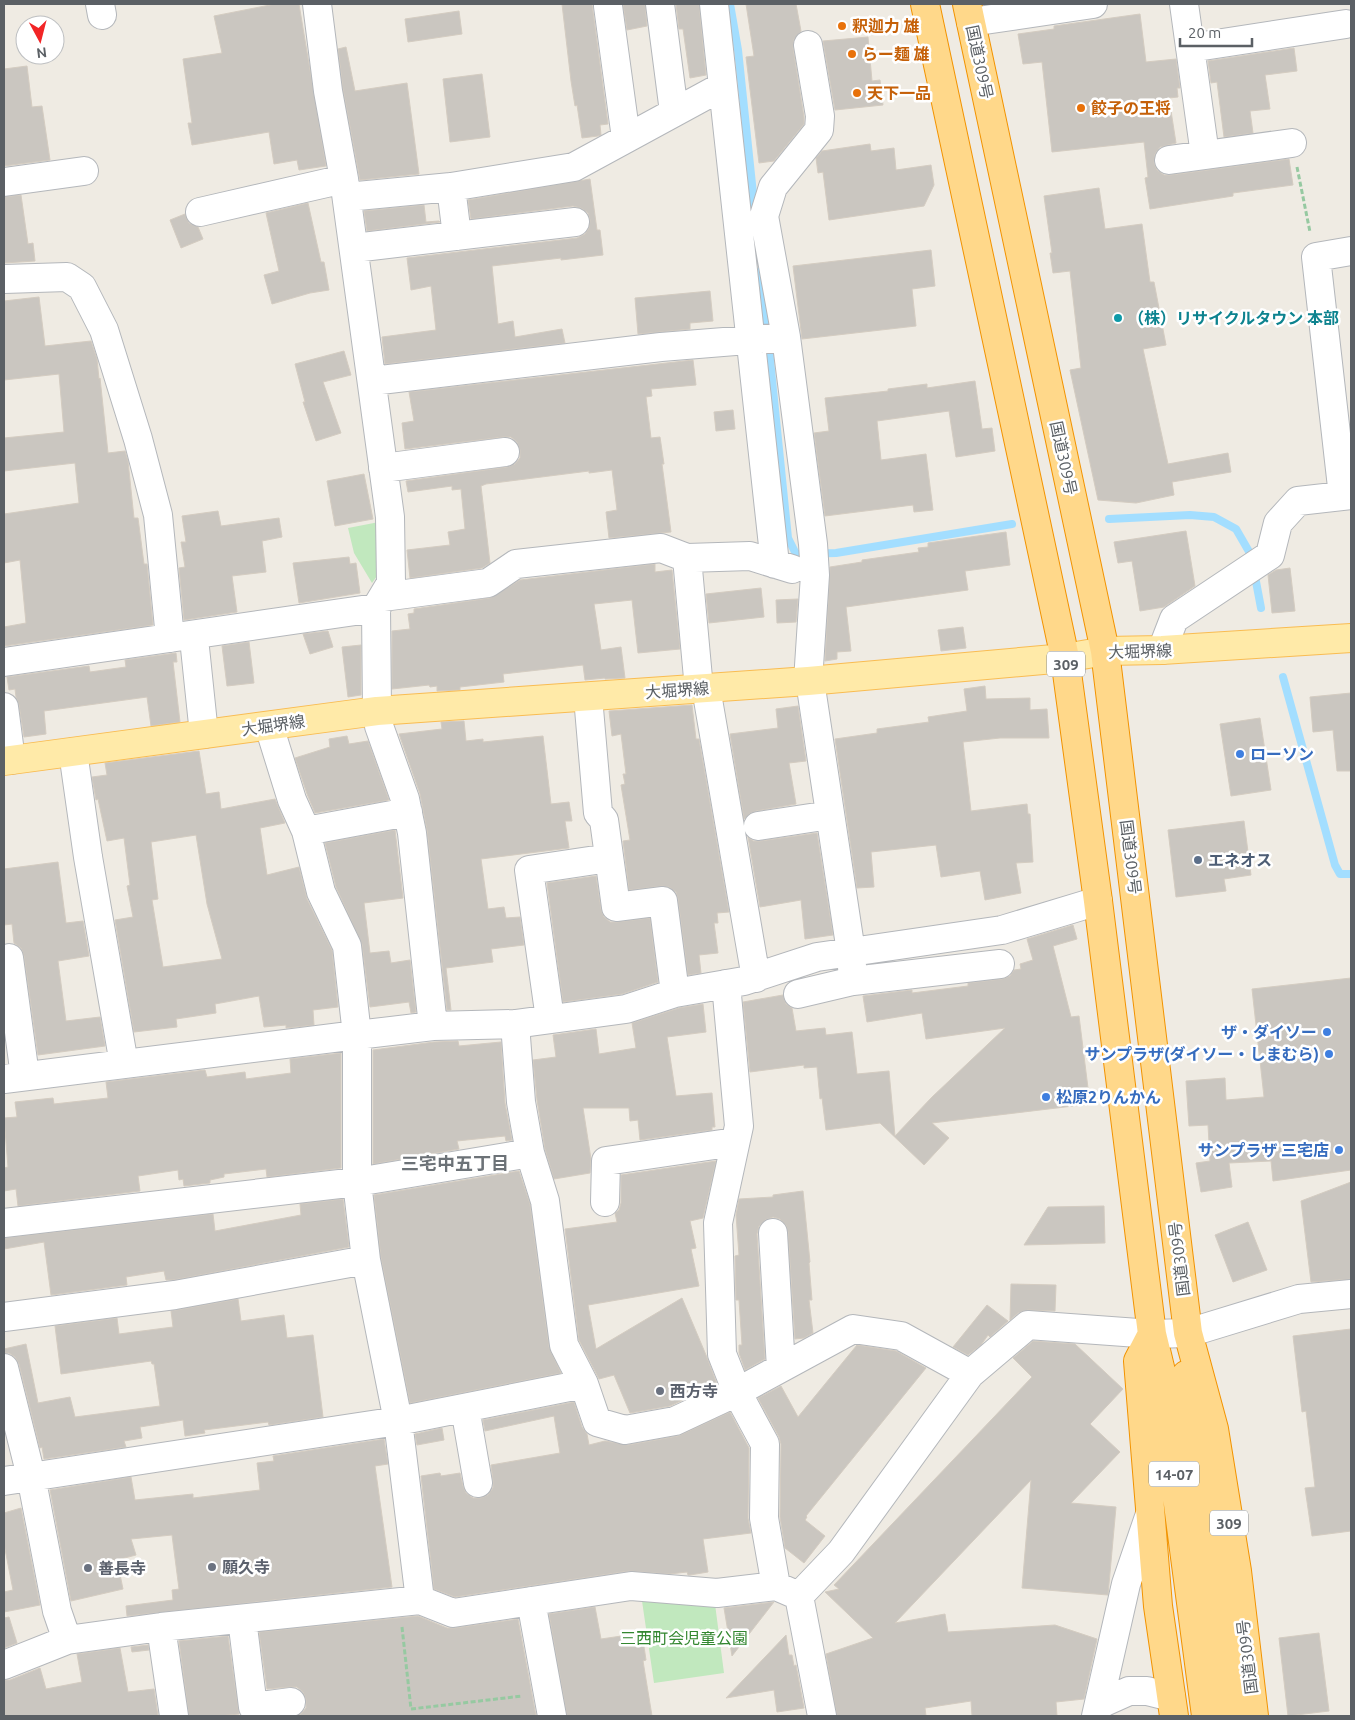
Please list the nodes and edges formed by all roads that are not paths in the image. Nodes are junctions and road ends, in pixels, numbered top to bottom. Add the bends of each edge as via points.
1 (317, 4) edge
2 (660, 4) edge
3 (714, 4) edge
4 (925, 4) edge
5 (1093, 4) edge
6 (1184, 4) edge
7 (608, 6) dead end
8 (969, 13) edge
9 (1346, 24) dead end
10 (808, 45) dead end
11 (1190, 48) junction
12 (722, 86) junction
13 (674, 112) junction
14 (626, 138) junction
15 (1292, 143) road end
16 (1205, 155) junction
17 (1169, 160) dead end
18 (84, 171) dead end
19 (4, 182) edge
20 (451, 187) junction
21 (346, 188) junction
22 (200, 212) dead end
23 (576, 222) dead end
24 (456, 236) junction
25 (354, 248) junction
26 (1351, 251) edge
27 (4, 279) edge
28 (785, 338) junction
29 (752, 340) junction
30 (372, 381) junction
31 (505, 452) dead end
32 (384, 468) junction
33 (1347, 495) edge
34 (687, 558) junction
35 (814, 563) junction
36 (776, 564) junction
37 (379, 603) junction
38 (170, 638) junction
39 (1351, 638) edge
40 (195, 648) dead end
41 (1162, 650) junction
42 (1105, 651) junction
43 (1065, 658) junction
44 (4, 662) edge
45 (809, 681) junction
46 (702, 688) junction
47 (588, 696) junction
48 (4, 707) edge
49 (377, 711) junction
50 (269, 726) junction
51 (204, 734) junction
52 (73, 752) junction
53 (7, 761) edge
54 (408, 812) junction
55 (830, 815) junction
56 (758, 826) dead end
57 (306, 831) junction
58 (609, 858) junction
59 (1098, 901) junction
60 (851, 952) junction
61 (9, 958) dead end
62 (1000, 964) dead end
63 (756, 978) junction
64 (853, 981) junction
65 (726, 984) junction
66 (675, 993) junction
67 (798, 994) dead end
68 (550, 1019) junction
69 (515, 1024) junction
70 (433, 1026) junction
71 (357, 1035) junction
72 (124, 1064) junction
73 (14, 1077) edge
74 (734, 1142) junction
75 (530, 1153) junction
76 (357, 1182) junction
77 (605, 1202) dead end
78 (4, 1223) edge
79 (773, 1233) dead end
80 (366, 1260) junction
81 (1351, 1294) edge
82 (4, 1317) edge
83 (1188, 1333) junction
84 (1152, 1334) junction
85 (4, 1368) edge
86 (782, 1368) junction
87 (970, 1374) junction
88 (584, 1384) junction
89 (737, 1392) junction
90 (465, 1408) junction
91 (398, 1421) junction
92 (31, 1476) junction
93 (4, 1481) edge
94 (478, 1483) dead end
95 (1150, 1514) junction
96 (788, 1591) junction
97 (531, 1601) junction
98 (410, 1602) junction
99 (1204, 1614) junction
100 (242, 1619) junction
101 (161, 1628) junction
102 (67, 1640) junction
103 (4, 1665) edge
104 (291, 1702) dead end
105 (549, 1705) edge
106 (1173, 1707) edge
107 (1098, 1710) edge
108 (174, 1716) edge
109 (821, 1716) edge
110 (1206, 1716) edge
111 (1227, 1716) edge
112 (1254, 1716) edge

1 - 21 street via 328,91
2 - 13 street
3 - 12 street
4 - 43 highway, 309
5 - 8 street
6 - 11 street
7 - 14 street
8 - 42 highway, 国道309号 / 309
9 - 11 street
10 - 28 street via 820,116 819,130 773,186 764,216
11 - 16 street
12 - 13 street
12 - 29 street
13 - 14 street
14 - 20 street via 574,167
15 - 16 street
16 - 17 street
18 - 19 street
20 - 21 street
20 - 24 street
21 - 22 street
21 - 25 street
23 - 24 street
24 - 25 street
25 - 30 street
26 - 33 street via 1316,257
27 - 38 street via 67,277 82,287 104,330 158,514
28 - 29 street
28 - 35 street
29 - 30 street via 661,347
29 - 36 street
30 - 32 street
31 - 32 street
32 - 37 street via 390,517 391,583
33 - 41 street via 1298,500 1278,523 1270,555 1174,619
34 - 36 street via 750,556
34 - 37 street via 661,548 516,564 488,583
34 - 46 street
35 - 36 street
35 - 45 street
37 - 38 street
37 - 49 street
38 - 44 street
39 - 41 main road, 大堀堺線
40 - 51 street
41 - 42 main road, 大堀堺線
42 - 43 main road, 大堀堺線
42 - 83 highway, 国道309号 / 309
43 - 45 main road, 大堀堺線
43 - 59 highway, 309
45 - 46 main road, 大堀堺線
45 - 55 street
46 - 47 main road, 大堀堺線
46 - 63 street
47 - 49 main road, 大堀堺線
47 - 58 street via 598,813 604,820
48 - 53 street
49 - 50 main road, 大堀堺線
49 - 54 street
50 - 51 main road, 大堀堺線
50 - 57 street via 292,800
51 - 52 main road, 大堀堺線
52 - 53 main road, 大堀堺線
52 - 72 street
54 - 57 street
54 - 70 street
55 - 56 street
55 - 60 street
57 - 71 street via 321,892 347,946
58 - 66 street via 616,907 663,901
58 - 68 street via 529,870
59 - 60 street via 1002,930
59 - 84 highway, 309
60 - 63 street via 817,957
60 - 64 street
61 - 73 street
62 - 64 street
63 - 65 street
64 - 67 street
65 - 66 street
65 - 74 street via 739,1126
66 - 68 street via 626,1009
68 - 69 street
69 - 70 street
69 - 75 street via 521,1102
70 - 71 street
71 - 72 street
71 - 76 street
72 - 73 street
74 - 77 street via 606,1161
74 - 89 street via 718,1222 722,1354
75 - 76 street
75 - 88 street via 545,1201 564,1345
76 - 78 street
76 - 80 street
79 - 86 street
80 - 82 street via 174,1295
80 - 91 street
81 - 83 street via 1299,1299
83 - 84 street
83 - 99 highway, 14-07 via 1186,1387 1196,1455
83 - 112 highway, 国道309号 / 309 via 1214,1429 1237,1571
84 - 87 street via 1028,1325
84 - 95 highway via 1138,1361
84 - 99 highway, 14-07 via 1164,1384 1171,1451
85 - 92 street
86 - 87 street via 853,1329 901,1336
86 - 89 street
87 - 96 street via 841,1552
88 - 89 street via 596,1422 625,1430 675,1421
88 - 90 street
89 - 96 street via 764,1444 764,1518
90 - 91 street
90 - 94 street
91 - 92 street
91 - 98 street
92 - 93 street
92 - 102 street via 57,1611
95 - 106 highway via 1158,1606
95 - 107 street via 1126,1584
96 - 97 street via 717,1593 632,1586
96 - 109 street
97 - 98 street via 453,1613
97 - 105 street
98 - 100 street
99 - 110 highway, 14-07
99 - 111 highway, 14-07
100 - 101 street
100 - 104 street via 253,1707
101 - 102 street
101 - 108 street
102 - 103 street
106 - 107 street via 1147,1690 1129,1691

